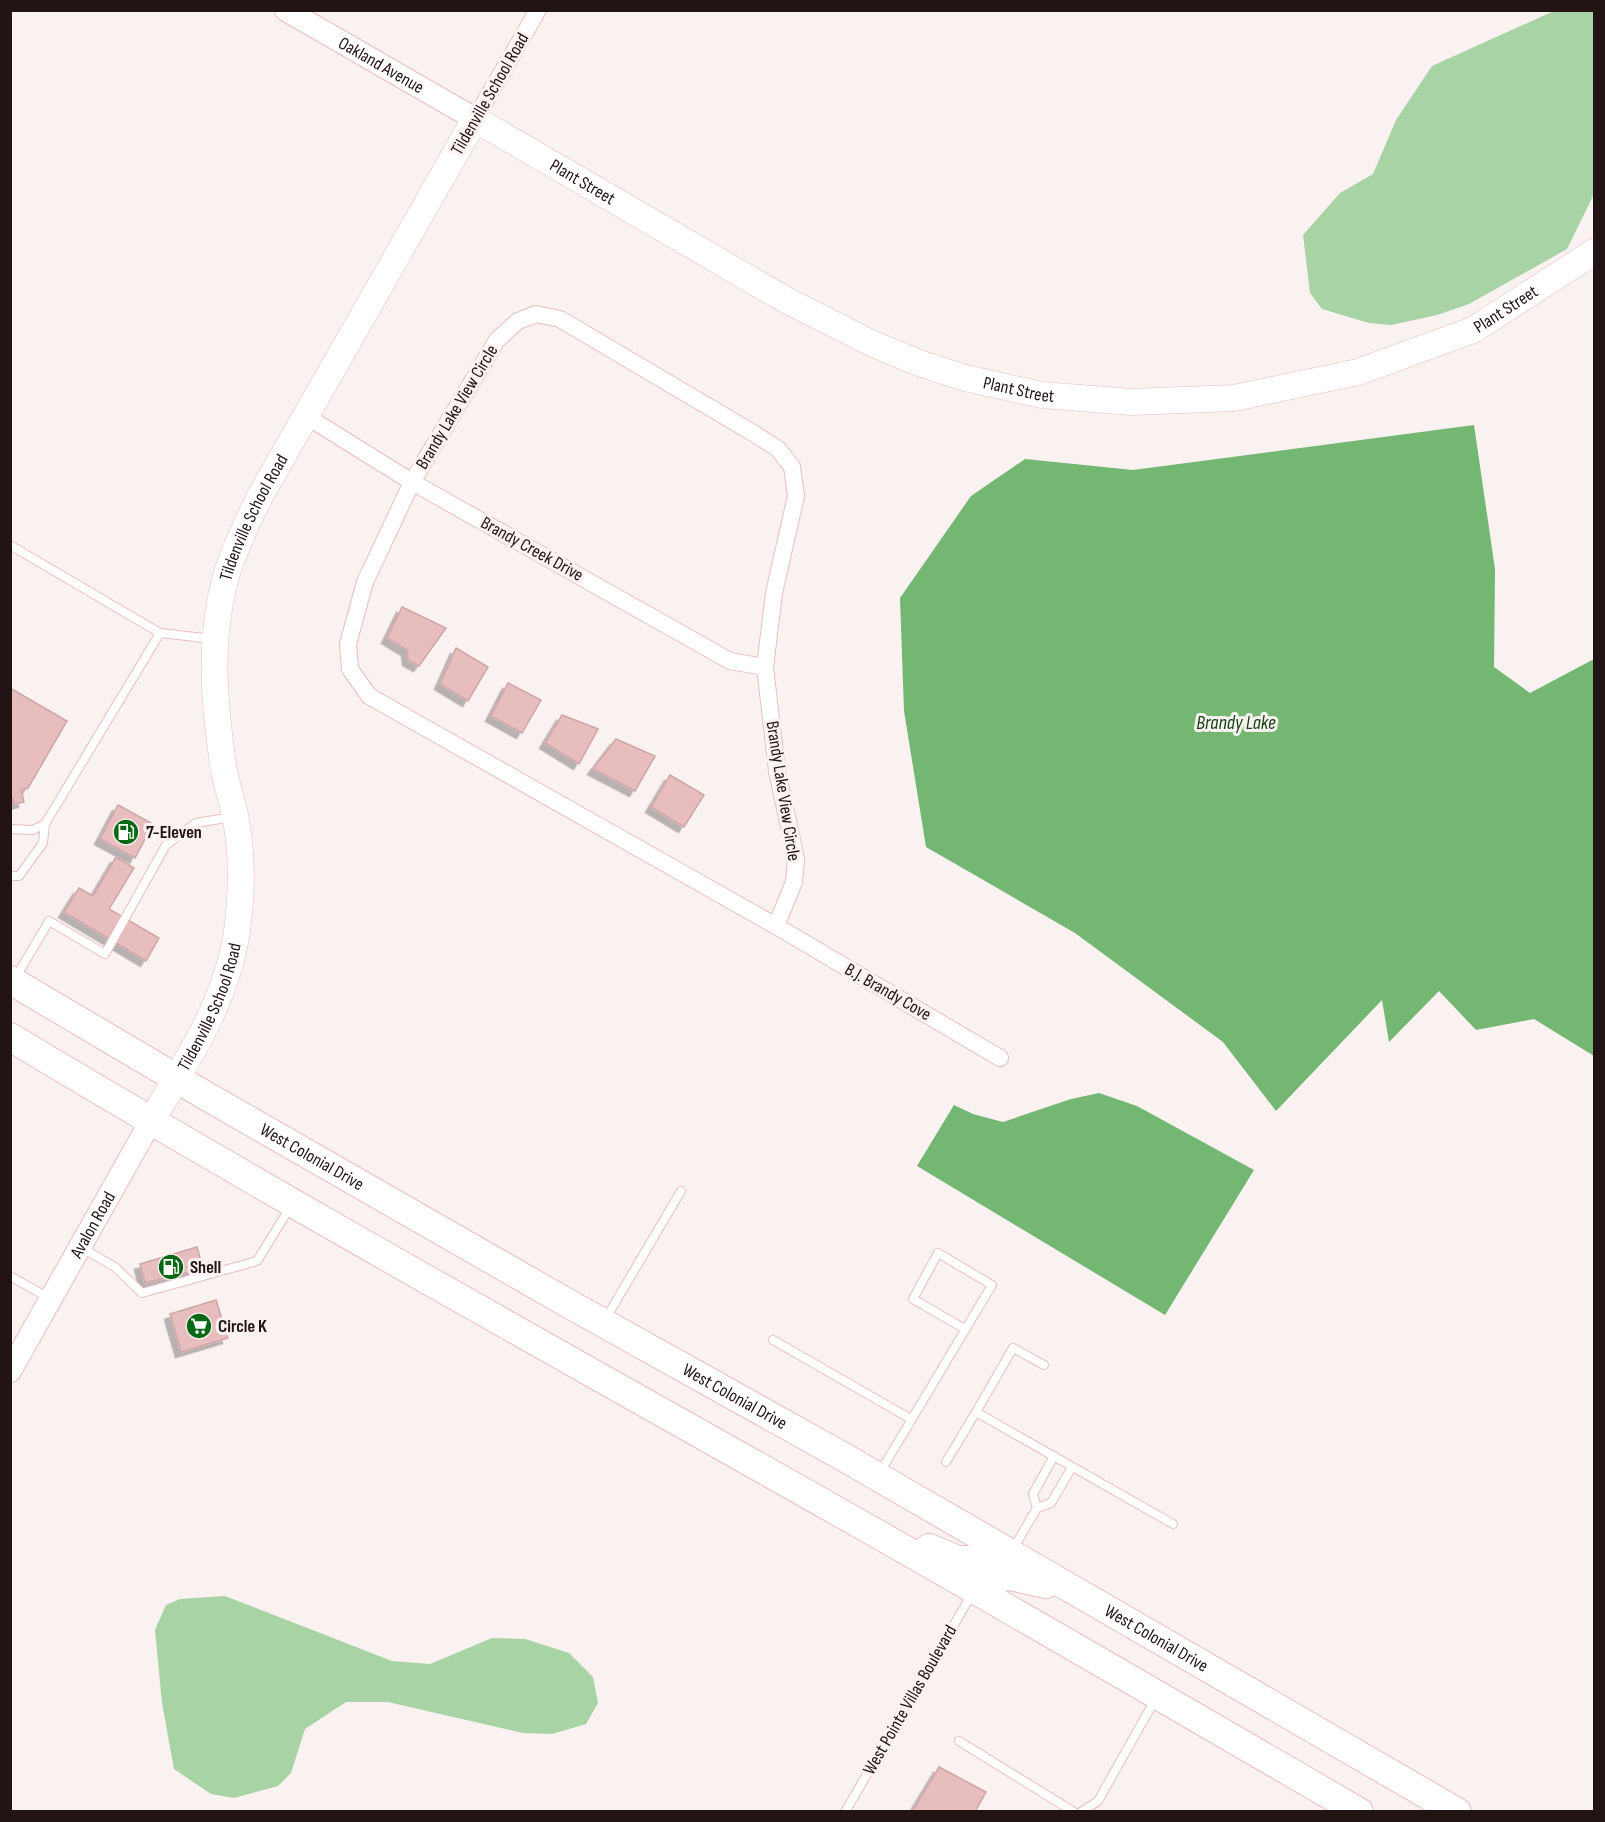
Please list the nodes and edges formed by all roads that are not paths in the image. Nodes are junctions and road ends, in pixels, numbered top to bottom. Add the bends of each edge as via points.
1 (286, 10) edge
2 (538, 10) edge
3 (475, 119) junction
4 (1594, 252) edge
5 (306, 416) junction
6 (412, 482) junction
7 (10, 545) edge
8 (160, 633) junction
9 (215, 639) junction
10 (765, 667) junction
11 (235, 817) junction
12 (45, 824) junction
13 (10, 829) edge
14 (10, 876) edge
15 (776, 926) junction
16 (12, 981) edge
17 (10, 1037) edge
18 (1000, 1058) dead end
19 (176, 1078) junction
20 (151, 1121) junction
21 (681, 1191) dead end
22 (294, 1202) junction
23 (79, 1246) junction
24 (10, 1276) edge
25 (51, 1299) junction
26 (603, 1323) junction
27 (965, 1329) junction
28 (773, 1340) dead end
29 (1044, 1365) dead end
30 (10, 1371) edge
31 (976, 1412) junction
32 (911, 1419) junction
33 (1054, 1456) junction
34 (946, 1462) dead end
35 (1072, 1467) junction
36 (878, 1477) junction
37 (1037, 1508) junction
38 (838, 1511) junction
39 (1173, 1524) dead end
40 (1010, 1554) junction
41 (975, 1589) junction
42 (1077, 1592) junction
43 (1157, 1695) junction
44 (959, 1741) dead end
45 (845, 1812) edge
46 (1074, 1812) edge
47 (1081, 1812) edge
48 (1359, 1812) edge
49 (1457, 1812) edge

1 - 3 main road, Oakland Avenue
2 - 3 street, Tildenville School Road
3 - 4 main road, Plant Street via 784,298 871,343 965,378 1042,395 1131,402 1234,398 1358,372 1473,330
3 - 5 main road, Tildenville School Road
5 - 6 street, Brandy Creek Drive
5 - 9 main road, Tildenville School Road via 240,538 227,574
6 - 10 street, Brandy Creek Drive via 730,661
6 - 10 street, Brandy Lake View Circle via 497,340 518,321 536,314 560,319 753,433 778,449 792,467 796,496 774,593
6 - 15 street, Brandy Lake View Circle via 365,582 348,644 350,669 369,696
7 - 8 lane
8 - 9 lane
8 - 12 lane
9 - 11 main road, Tildenville School Road via 216,720
10 - 15 street, Brandy Lake View Circle via 777,771 796,859 794,882
11 - 16 lane via 196,823 166,845 105,954 49,921
11 - 19 main road, Tildenville School Road via 240,896 232,957 215,1009
12 - 13 lane via 33,830
12 - 14 lane via 43,843 19,876
15 - 18 street, B.J. Brandy Cove
16 - 19 highway, West Colonial Drive
17 - 20 highway
19 - 20 main road, Avalon Road
19 - 26 highway, West Colonial Drive
20 - 22 highway
20 - 23 main road, Avalon Road
21 - 26 lane
22 - 23 lane via 257,1261 142,1293 115,1267
22 - 38 highway
23 - 25 main road, Avalon Road
24 - 25 lane
25 - 30 main road, Avalon Road
26 - 36 highway, West Colonial Drive
27 - 27 lane via 992,1285 938,1253 913,1299
27 - 32 lane
28 - 32 lane
29 - 31 lane via 1013,1348
31 - 33 lane
31 - 34 lane
32 - 36 lane
33 - 35 lane
33 - 37 lane via 1033,1494
35 - 37 lane via 1051,1503
35 - 39 lane
36 - 40 highway, West Colonial Drive
37 - 40 lane
38 - 40 highway via 958,1560
38 - 41 highway
40 - 42 highway, West Colonial Drive
41 - 42 highway via 991,1578 1010,1576
41 - 43 highway
41 - 45 lane, West Pointe Villas Boulevard
42 - 49 highway, West Colonial Drive
43 - 47 lane via 1098,1801
43 - 48 highway
44 - 46 lane

